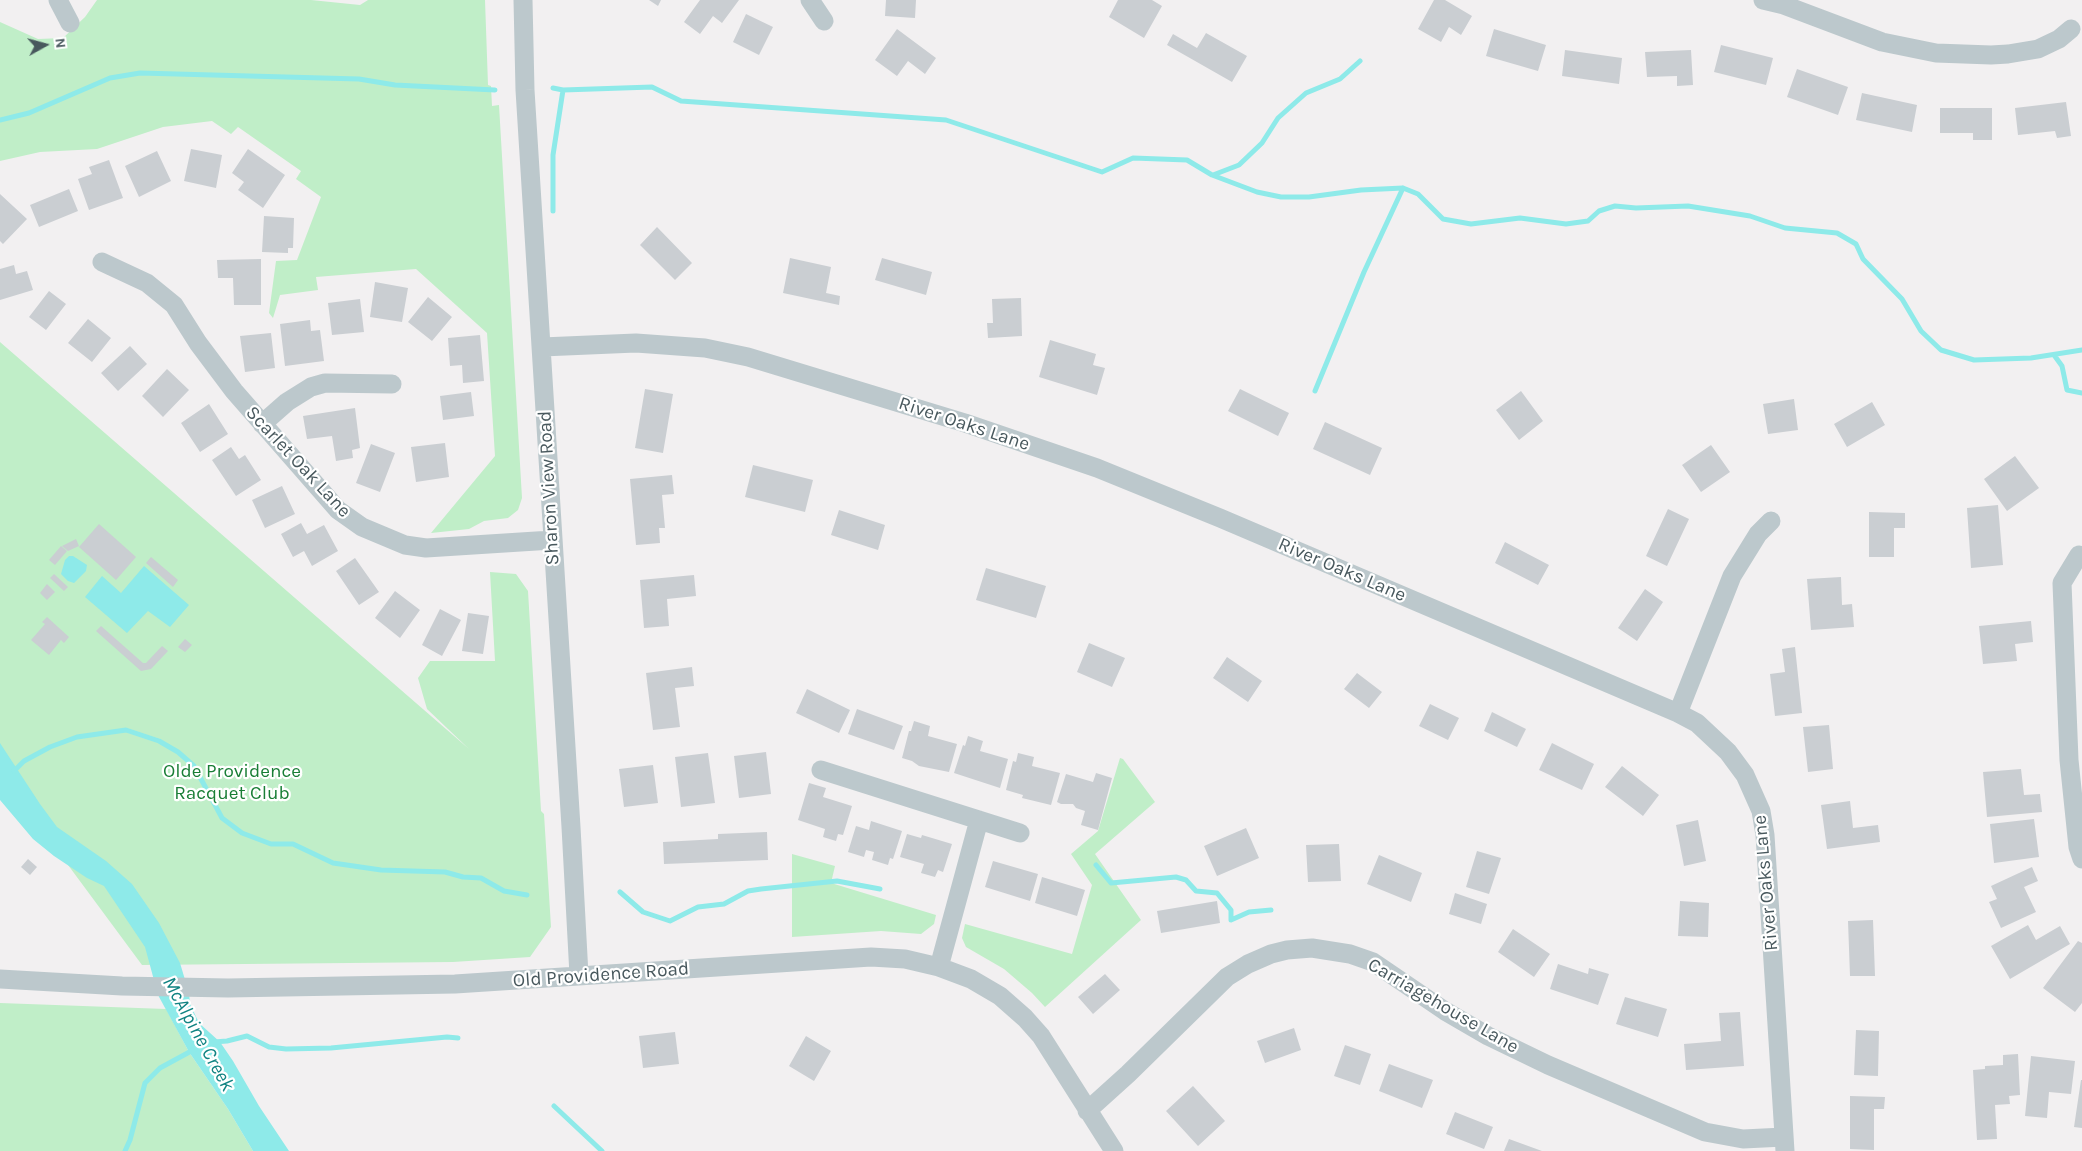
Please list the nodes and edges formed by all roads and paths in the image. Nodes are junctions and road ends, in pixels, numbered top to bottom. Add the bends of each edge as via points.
1 (58, 0) edge
2 (523, 0) edge
3 (810, 0) edge
4 (1763, 0) edge
5 (824, 22) dead end
6 (70, 23) dead end
7 (2072, 29) dead end
8 (102, 262) dead end
9 (542, 347) junction
10 (392, 384) dead end
11 (262, 424) junction
12 (1771, 521) dead end
13 (552, 540) junction
14 (2079, 555) dead end
15 (1678, 713) junction
16 (2076, 760) edge
17 (822, 770) dead end
18 (979, 820) junction
19 (1020, 833) dead end
20 (2082, 859) edge
21 (938, 967) junction
22 (579, 975) junction
23 (0, 979) edge
24 (1087, 1111) junction
25 (1785, 1144) edge
26 (1114, 1151) edge

1 - 6 street
2 - 9 street, Sharon View Road via 525,90
3 - 5 street
4 - 7 street via 1882,42 1936,53 1991,56 2038,49
8 - 11 street, Scarlet Oak Lane via 147,283 174,305 198,343
9 - 13 street, Sharon View Road
9 - 15 street, River Oaks Lane via 636,342 705,348 748,357 965,423 1097,468
10 - 11 street via 326,383 311,387
11 - 13 street, Scarlet Oak Lane via 338,510 375,534 405,545 426,548
12 - 15 street via 1758,534 1732,576
13 - 22 street, Sharon View Road
14 - 16 street via 2062,583
15 - 25 street, River Oaks Lane via 1696,723 1728,752 1745,775 1761,811
16 - 20 street via 2078,847
17 - 18 street
18 - 19 street
18 - 21 street
21 - 22 street, Old Providence Road via 905,959 870,957
21 - 24 street, Old Providence Road via 986,986 1025,1018 1041,1036
22 - 23 street, Old Providence Road via 455,984 228,988
24 - 25 street, Carriagehouse Lane via 1227,977 1271,954 1312,948 1350,954 1372,962 1488,1036 1705,1132
24 - 26 street, Old Providence Road

